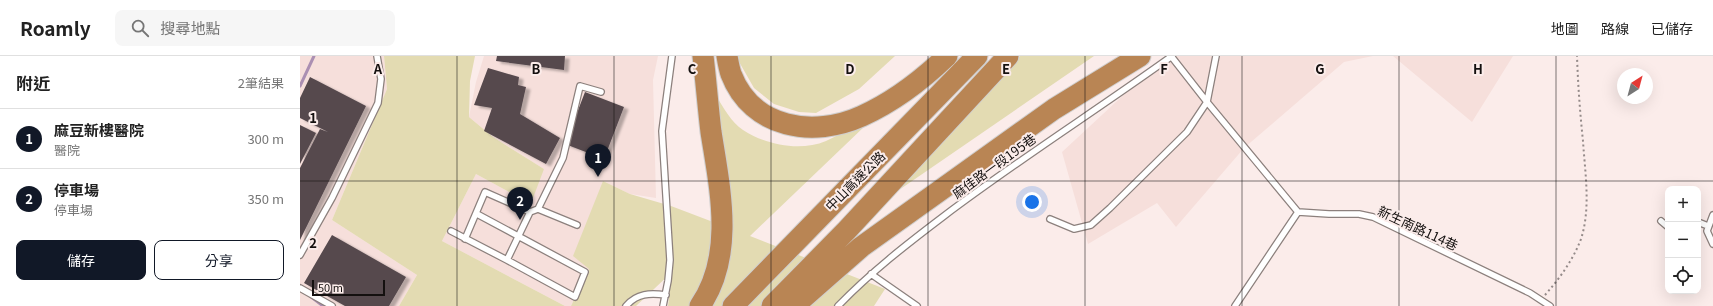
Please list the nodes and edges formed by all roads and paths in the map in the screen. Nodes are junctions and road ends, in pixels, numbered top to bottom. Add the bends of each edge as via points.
1 (377, 56) edge
2 (672, 56) edge
3 (704, 56) edge
4 (727, 56) edge
5 (947, 56) edge
6 (977, 56) edge
7 (1008, 56) edge
8 (1114, 56) edge
9 (1140, 56) edge
10 (1172, 56) edge
11 (1216, 56) edge
12 (1577, 56) edge
13 (602, 92) dead end
14 (1207, 102) junction
15 (1054, 109) junction
16 (538, 209) junction
17 (530, 212) junction
18 (1298, 212) junction
19 (477, 214) junction
20 (1713, 215) edge
21 (1050, 218) dead end
22 (1661, 221) dead end
23 (1701, 223) edge
24 (1665, 224) edge
25 (578, 225) dead end
26 (1708, 226) junction
27 (451, 231) dead end
28 (518, 236) junction
29 (465, 238) junction
30 (1713, 244) edge
31 (300, 255) edge
32 (506, 260) junction
33 (871, 274) junction
34 (300, 288) edge
35 (666, 295) junction
36 (1540, 300) junction
37 (332, 306) edge
38 (626, 306) edge
39 (663, 306) edge
40 (700, 306) edge
41 (733, 306) edge
42 (772, 306) edge
43 (794, 306) edge
44 (838, 306) edge
45 (917, 306) edge
46 (1235, 306) edge
47 (1550, 306) edge

1 - 31 lane via 381,79 378,104 332,198
2 - 35 lane via 662,131 670,260
3 - 40 highway via 723,221 718,262 709,293
4 - 5 highway via 731,74 742,95 760,112 776,121 793,126 816,128 862,116 893,98
6 - 41 highway, 中山高速公路
7 - 42 highway, 中山高速公路 via 847,230
8 - 15 highway
9 - 15 highway
10 - 14 lane
10 - 33 lane, 麻佳路一段195巷 via 992,180
11 - 14 lane
12 - 36 path via 1586,186 1585,215 1581,238 1572,259 1560,278
13 - 16 lane via 580,86 563,158
14 - 18 lane
14 - 21 lane via 1187,132 1091,225 1074,230
15 - 43 highway via 861,247
16 - 17 lane
16 - 25 lane
17 - 19 lane via 485,192
17 - 28 lane
18 - 36 lane, 新生南路114巷 via 1359,214 1373,217
18 - 46 lane
19 - 28 lane
19 - 29 lane
20 - 26 lane
22 - 24 lane
23 - 26 lane
26 - 30 lane via 1707,231
27 - 29 lane
28 - 32 lane
28 - 32 lane via 585,272 575,297
29 - 32 lane
33 - 44 lane, 麻佳路一段195巷
33 - 45 lane
34 - 37 lane
35 - 38 lane via 642,295
35 - 39 lane
36 - 47 lane, 新生南路114巷

